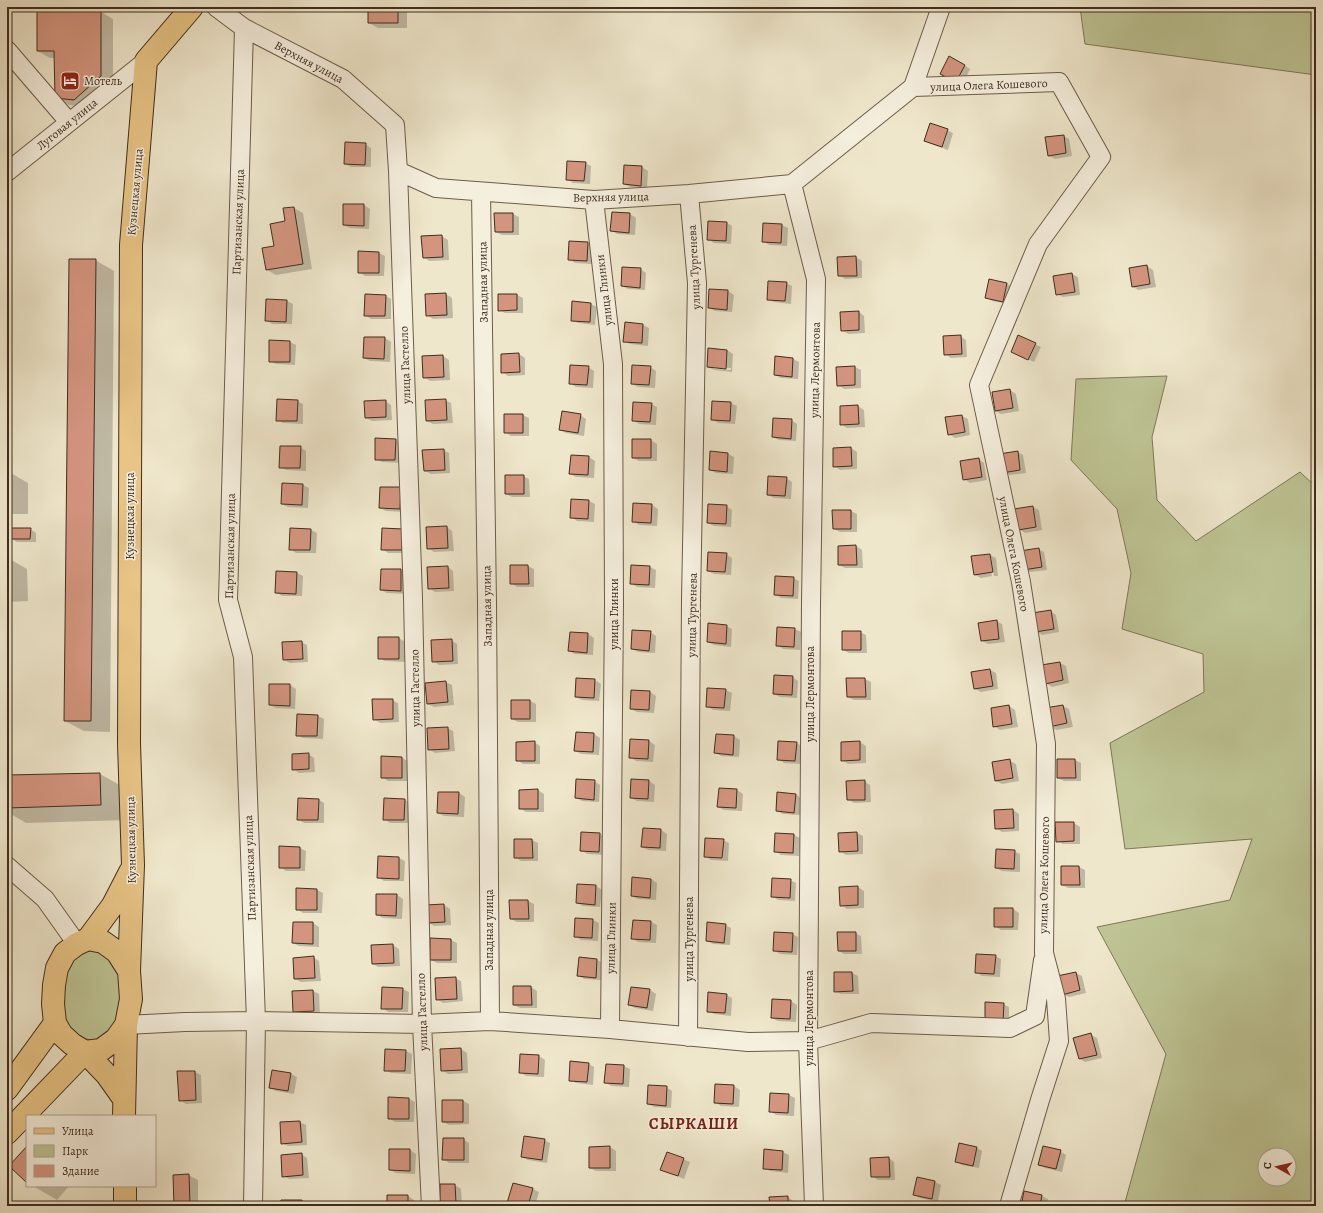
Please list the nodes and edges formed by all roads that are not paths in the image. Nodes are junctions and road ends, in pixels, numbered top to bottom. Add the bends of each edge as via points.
1 (192, 7) edge
2 (216, 7) edge
3 (941, 7) edge
4 (244, 28) junction
5 (7, 50) edge
6 (146, 61) junction
7 (913, 87) junction
8 (69, 122) junction
9 (398, 171) junction
10 (7, 172) edge
11 (792, 184) junction
12 (481, 192) junction
13 (689, 194) junction
14 (594, 200) junction
15 (133, 865) junction
16 (7, 866) edge
17 (82, 942) junction
18 (1044, 953) junction
19 (129, 971) junction
20 (256, 1020) junction
21 (490, 1021) junction
22 (55, 1023) junction
23 (422, 1024) junction
24 (126, 1025) junction
25 (610, 1029) junction
26 (688, 1037) junction
27 (808, 1041) junction
28 (85, 1052) junction
29 (7, 1089) edge
30 (124, 1107) edge
31 (7, 1133) edge
32 (125, 1187) edge
33 (125, 1206) edge
34 (253, 1206) edge
35 (431, 1206) edge
36 (814, 1206) edge
37 (1009, 1206) edge

1 - 6 main road, Луговая улица
2 - 4 street, Верхняя улица
3 - 7 street
4 - 9 street, Верхняя улица via 343,79 395,125
4 - 20 street, Партизанская улица via 228,600 243,657
5 - 8 street
6 - 8 street, Луговая улица
6 - 15 main road, Кузнецкая улица via 131,245 129,744
7 - 11 street
7 - 18 street, улица Олега Кошевого via 1059,82 1101,157 1038,244 979,385 1020,582 1046,744
8 - 10 street, Луговая улица
9 - 12 street, Верхняя улица via 436,188
9 - 23 street, улица Гастелло via 413,598
11 - 13 street, Верхняя улица
11 - 27 street, улица Лермонтова via 816,279
12 - 14 street, Верхняя улица
12 - 21 street, Западная улица
13 - 14 street, Верхняя улица
13 - 26 street, улица Тургенева via 697,282 691,616
14 - 25 street, улица Глинки via 613,364 614,613
15 - 17 main road via 113,905
15 - 19 main road, Кузнецкая улица
16 - 17 street via 45,899
17 - 19 main road via 103,942 117,952
17 - 22 main road via 65,953 57,968 53,1004
18 - 27 street via 1035,1016 1010,1028 871,1023
18 - 37 street, улица Олега Кошевого via 1056,999 1059,1041
19 - 24 main road via 131,999
20 - 23 street
20 - 24 street
20 - 34 street, Партизанская улица
21 - 23 street
21 - 25 street
22 - 28 main road via 72,1044
22 - 29 main road
23 - 35 street, улица Гастелло
24 - 28 main road via 116,1039 101,1050
24 - 30 main road
25 - 26 street
26 - 27 street via 748,1042
27 - 36 street, улица Лермонтова
28 - 30 main road via 107,1075
28 - 31 main road
32 - 33 main road

